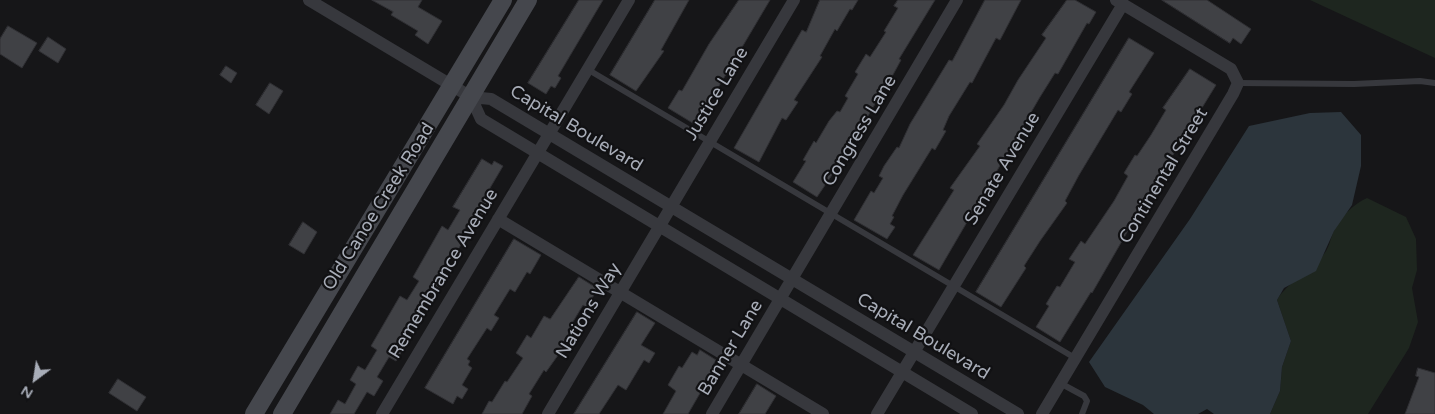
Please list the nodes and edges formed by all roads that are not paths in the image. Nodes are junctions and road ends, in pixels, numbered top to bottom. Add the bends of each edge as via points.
1 (309, 0) edge
2 (503, 0) edge
3 (528, 0) edge
4 (629, 0) edge
5 (794, 0) edge
6 (957, 0) edge
7 (1120, 2) edge
8 (587, 69) junction
9 (1238, 83) junction
10 (1435, 83) edge
11 (452, 87) junction
12 (471, 97) junction
13 (549, 133) junction
14 (709, 142) junction
15 (537, 153) junction
16 (671, 206) junction
17 (831, 214) junction
18 (498, 219) junction
19 (660, 226) junction
20 (793, 279) junction
21 (952, 287) junction
22 (621, 292) junction
23 (780, 300) junction
24 (913, 352) junction
25 (1075, 358) junction
26 (741, 366) junction
27 (902, 372) junction
28 (1060, 383) junction
29 (254, 414) edge
30 (282, 414) edge
31 (382, 414) edge
32 (548, 414) edge
33 (712, 414) edge
34 (823, 414) edge
35 (877, 414) edge
36 (972, 414) edge
37 (1018, 414) edge
38 (1042, 414) edge
39 (1082, 414) edge

1 - 11 street, Capital Boulevard
2 - 11 main road, Old Canoe Creek Road
3 - 12 main road, Old Canoe Creek Road
4 - 8 street
5 - 14 street, Justice Lane
6 - 17 street, Congress Lane
7 - 9 street via 1231,69
7 - 21 street, Senate Avenue
8 - 13 street
8 - 14 lane
9 - 10 lane
9 - 25 street, Continental Street
11 - 12 street, Capital Boulevard
11 - 29 main road, Old Canoe Creek Road
12 - 13 street, Capital Boulevard via 491,99
12 - 15 street via 481,119
12 - 30 main road, Old Canoe Creek Road
13 - 15 street, Remembrance Avenue
13 - 16 street, Capital Boulevard
14 - 16 street, Justice Lane
14 - 17 lane
15 - 18 street, Remembrance Avenue
15 - 19 street
16 - 19 street, Justice Lane
16 - 20 street, Capital Boulevard
17 - 20 street, Congress Lane
17 - 21 lane
18 - 22 street
18 - 31 street, Remembrance Avenue
19 - 22 street, Nations Way
19 - 23 street
20 - 23 street, Congress Lane
20 - 24 street, Capital Boulevard
21 - 24 street, Senate Avenue
21 - 25 lane
22 - 26 street
22 - 32 street, Nations Way
23 - 26 street, Banner Lane
23 - 27 street
24 - 27 street, Senate Avenue
24 - 37 street, Capital Boulevard
25 - 28 street, Continental Street
26 - 33 street, Banner Lane
26 - 34 street
27 - 35 street, Senate Avenue
27 - 36 street
28 - 38 street, Continental Street
28 - 39 lane via 1084,396 1087,401

